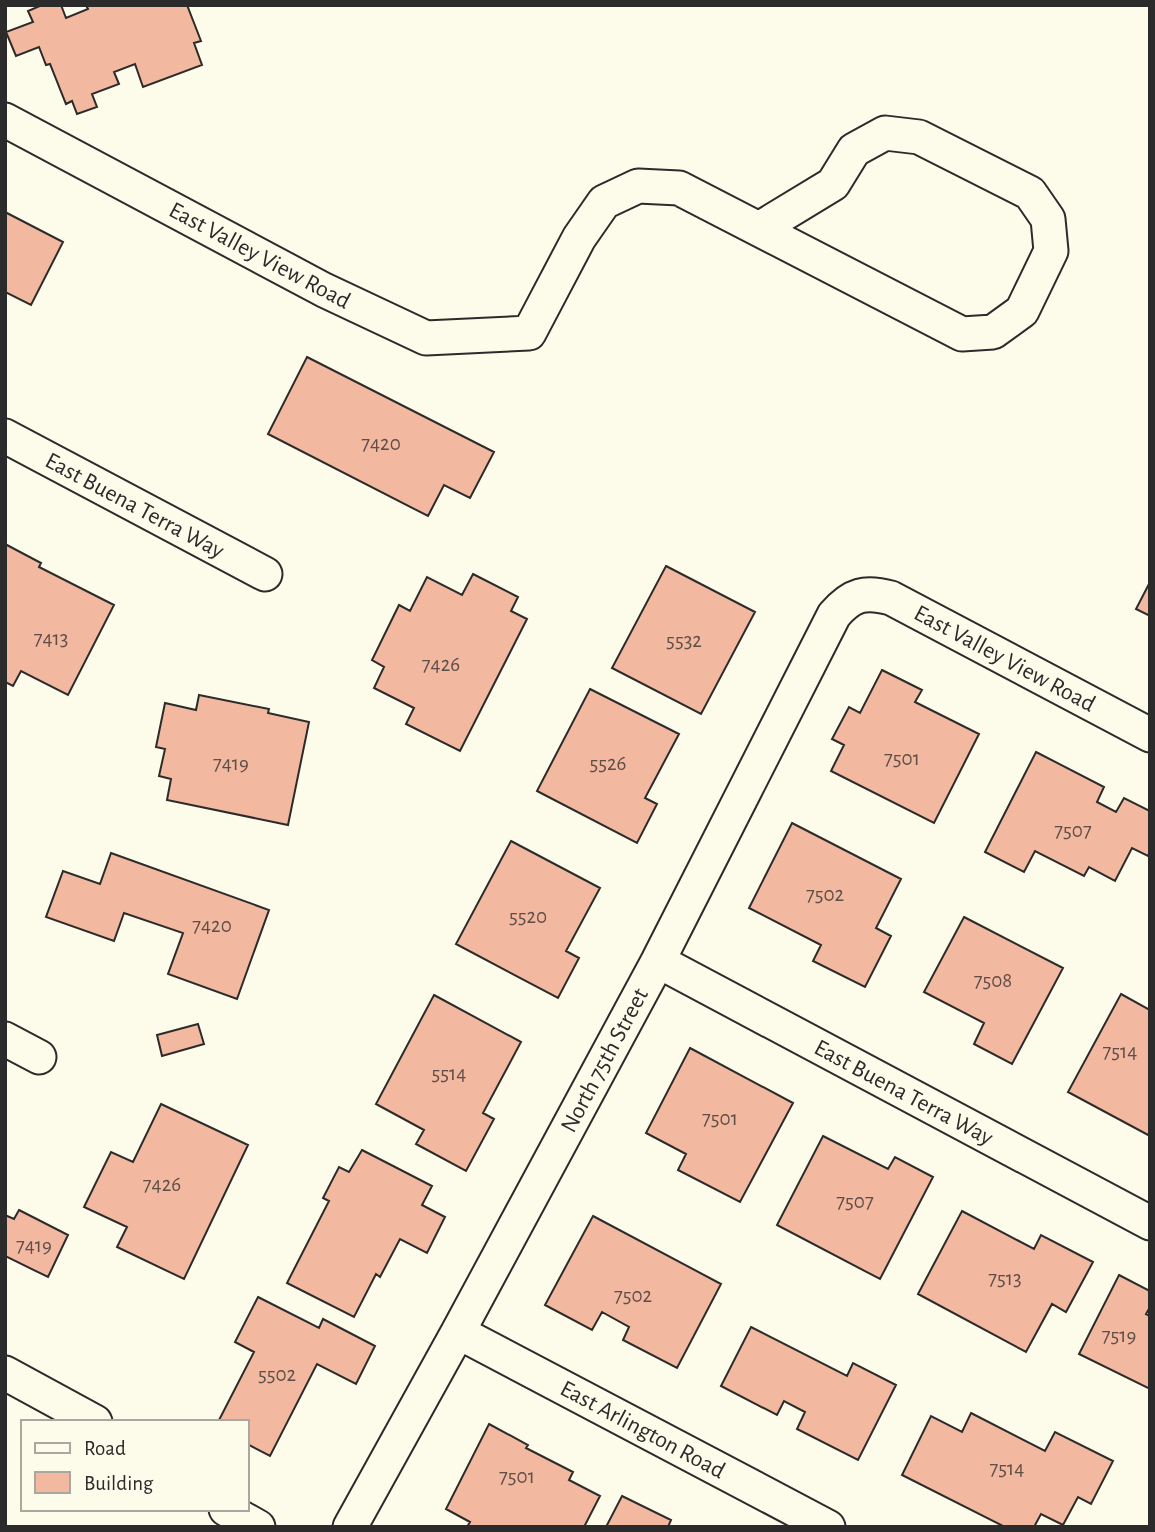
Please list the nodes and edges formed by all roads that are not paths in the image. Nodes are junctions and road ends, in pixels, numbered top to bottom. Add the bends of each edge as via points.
1 (5, 120) edge
2 (759, 229) junction
3 (5, 436) edge
4 (265, 574) dead end
5 (857, 596) joint
6 (1150, 735) edge
7 (658, 961) junction
8 (5, 1039) edge
9 (39, 1057) dead end
10 (1150, 1223) edge
11 (458, 1332) junction
12 (5, 1373) edge
13 (91, 1420) edge
14 (230, 1511) edge
15 (258, 1527) edge
16 (350, 1527) edge
17 (828, 1527) edge

1 - 2 street, East Valley View Road via 324,290 426,338 529,333 579,238 604,202 638,186 679,188
2 - 2 street via 962,334 993,332 1022,311 1051,251 1048,219 1030,193 919,137 885,133 853,150 833,184
3 - 4 street, East Buena Terra Way
5 - 6 street, East Valley View Road via 875,593 891,598
5 - 7 street, North 75th Street via 834,615
7 - 10 street, East Buena Terra Way
7 - 11 street, North 75th Street
8 - 9 street
11 - 16 street, North 75th Street
11 - 17 street, East Arlington Road
12 - 13 street
14 - 15 street

